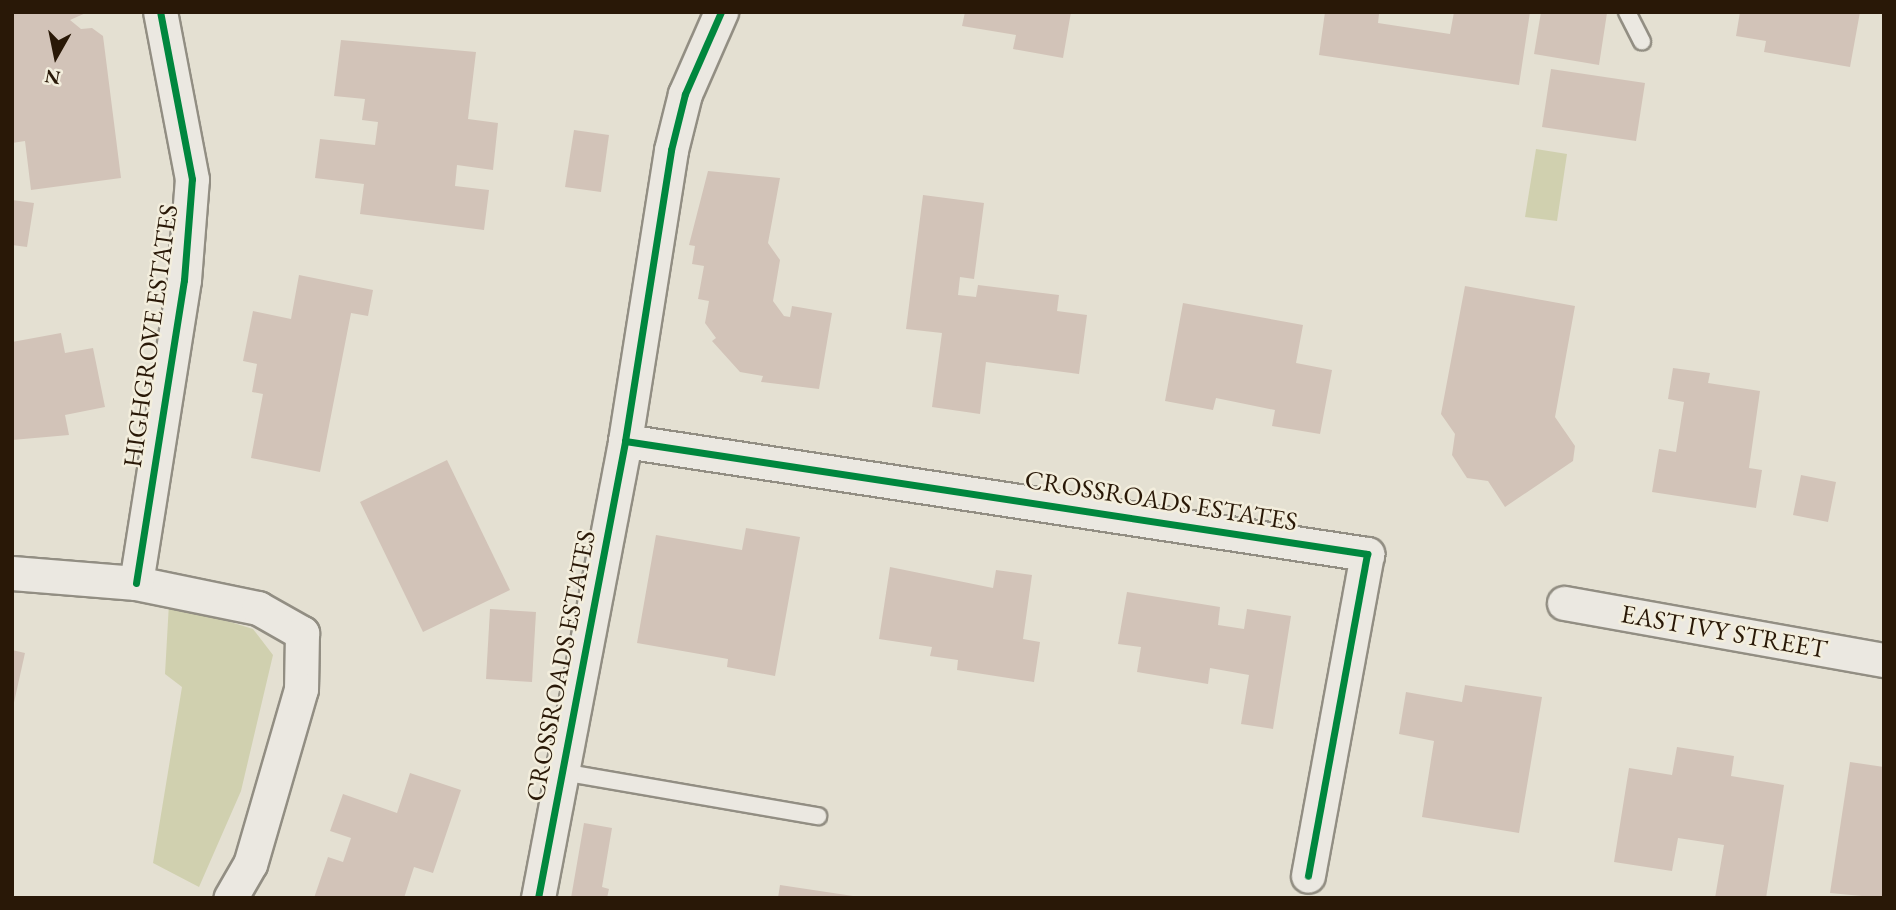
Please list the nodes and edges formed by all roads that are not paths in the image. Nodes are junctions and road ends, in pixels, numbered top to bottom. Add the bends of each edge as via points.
1 (160, 12) edge
2 (721, 12) edge
3 (1627, 12) edge
4 (1642, 41) dead end
5 (625, 441) junction
6 (12, 573) edge
7 (136, 583) junction
8 (1564, 603) dead end
9 (1884, 660) edge
10 (562, 772) junction
11 (818, 816) dead end
12 (1308, 876) dead end
13 (230, 898) edge
14 (538, 898) edge

1 - 7 street, HIGHGROVE ESTATES via 192,179 184,279
2 - 5 street, CROSSROADS ESTATES via 685,94 671,150
3 - 4 lane
5 - 10 street, CROSSROADS ESTATES
5 - 12 street, CROSSROADS ESTATES via 1367,554
6 - 7 street
7 - 13 street via 258,608 302,633 301,689 250,864
8 - 9 street, EAST IVY STREET
10 - 11 lane
10 - 14 street, CROSSROADS ESTATES

